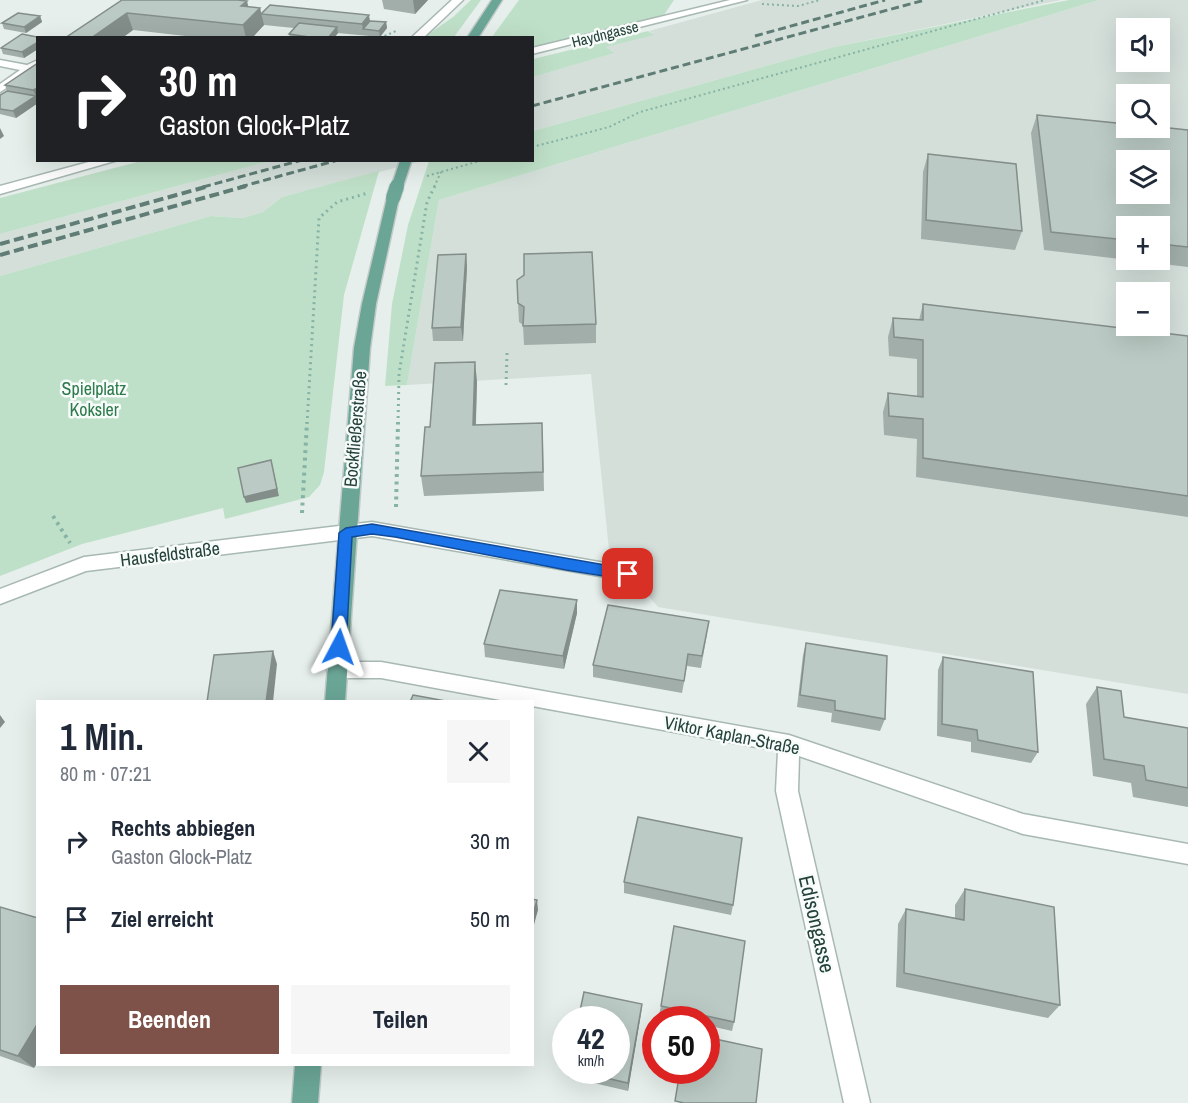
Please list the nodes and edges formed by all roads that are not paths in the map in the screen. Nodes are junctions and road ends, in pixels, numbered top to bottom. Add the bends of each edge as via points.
1 (458, 0) edge
2 (498, 0) edge
3 (686, 0) edge
4 (742, 0) edge
5 (678, 16) junction
6 (418, 36) edge
7 (473, 36) edge
8 (534, 51) edge
9 (0, 63) edge
10 (33, 66) edge
11 (0, 89) edge
12 (105, 162) edge
13 (405, 162) edge
14 (0, 190) edge
15 (346, 533) junction
16 (628, 574) dead end
17 (0, 597) edge
18 (337, 670) junction
19 (335, 700) edge
20 (789, 744) junction
21 (1188, 854) edge
22 (308, 1066) edge
23 (305, 1103) edge
24 (857, 1103) edge

1 - 6 street
2 - 7 main road
3 - 5 street
4 - 5 street, Haydngasse
5 - 8 street, Haydngasse
9 - 10 street
10 - 11 street
12 - 14 street
13 - 15 main road, Bockfließerstraße, bridge via 385,226 362,348
15 - 16 street, Hausfeldstraße via 372,529 395,532
15 - 17 street, Hausfeldstraße via 84,564
15 - 18 main road, Bockfließerstraße
18 - 19 main road, Bockfließerstraße
18 - 20 street, Viktor Kaplan-Straße via 381,670
20 - 21 street, Viktor Kaplan-Straße via 1023,824
20 - 24 street, Edisongasse via 787,790
22 - 23 main road

